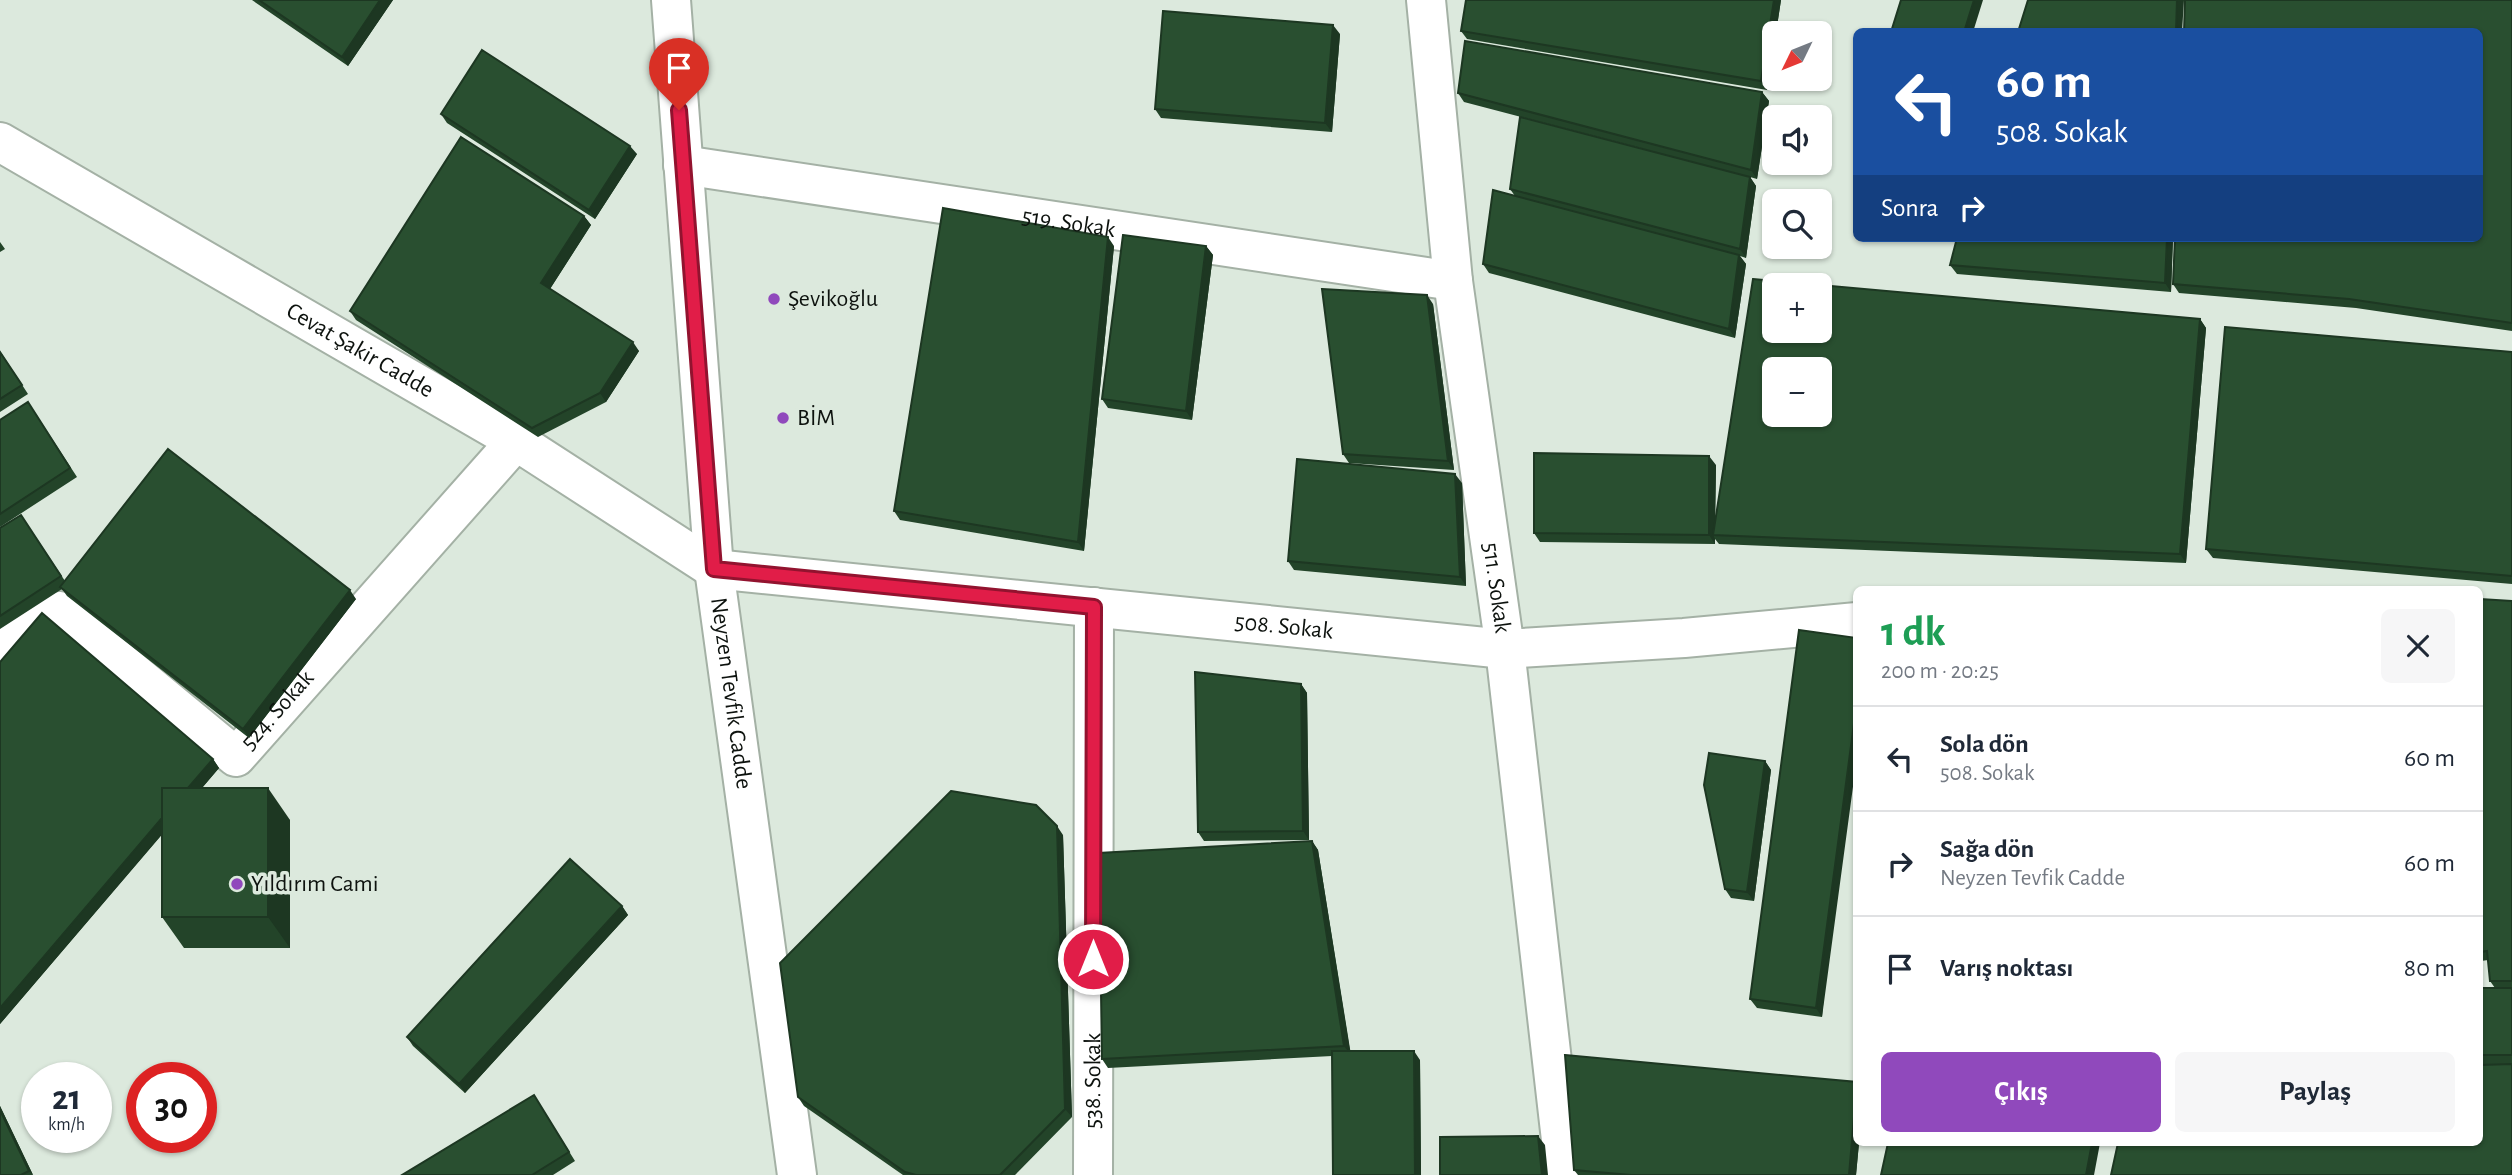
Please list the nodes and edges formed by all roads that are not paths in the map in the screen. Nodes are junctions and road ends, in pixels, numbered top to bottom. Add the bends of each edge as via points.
1 (671, 0) edge
2 (1426, 0) edge
3 (0, 142) edge
4 (683, 165) junction
5 (1453, 281) junction
6 (516, 441) junction
7 (714, 569) junction
8 (1094, 607) junction
9 (1853, 622) edge
10 (0, 645) edge
11 (1505, 649) junction
12 (797, 1175) edge
13 (1093, 1175) edge
14 (1565, 1175) edge

1 - 4 street, Neyzen Tevfik Cadde
2 - 5 street, 511. Sokak
3 - 6 street, Cevat Şakir Cadde
4 - 5 street, 519. Sokak
4 - 7 street, Neyzen Tevfik Cadde
5 - 11 street, 511. Sokak
6 - 7 street, Cevat Şakir Cadde
6 - 10 street, 524. Sokak via 236,757 59,611
7 - 8 street, 508. Sokak
7 - 12 street, Neyzen Tevfik Cadde
8 - 11 street, 508. Sokak
8 - 13 street, 538. Sokak
9 - 11 street, 508. Sokak
11 - 14 street, 511. Sokak

